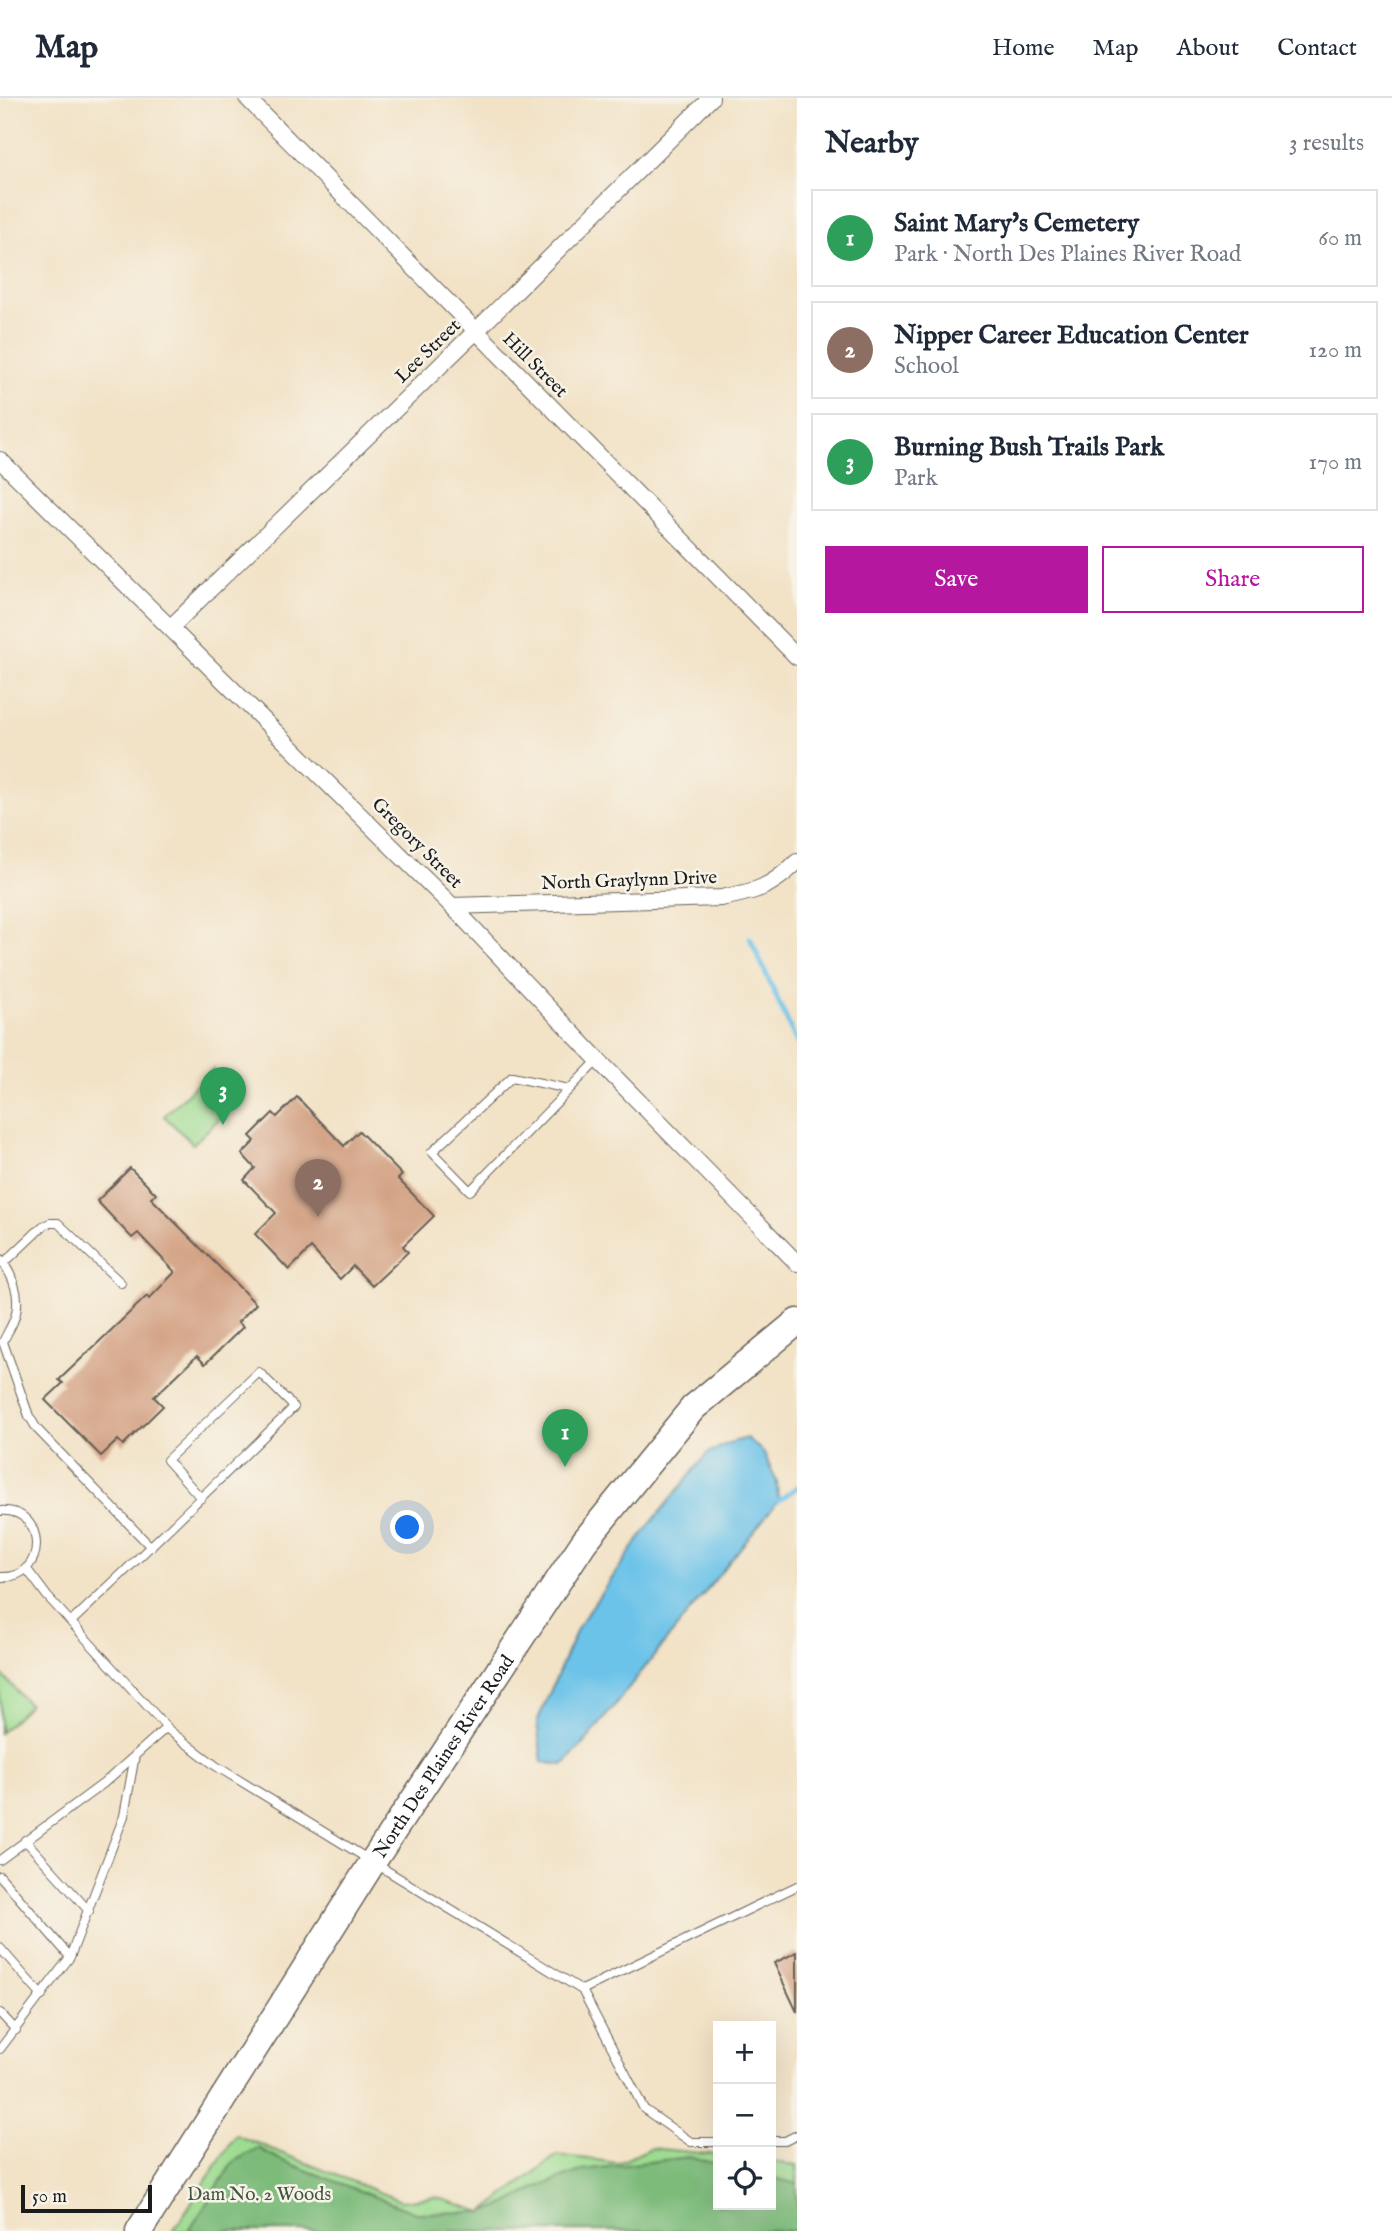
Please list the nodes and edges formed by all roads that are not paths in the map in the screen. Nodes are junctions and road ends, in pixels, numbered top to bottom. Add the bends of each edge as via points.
1 (247, 98) edge
2 (711, 98) edge
3 (475, 332) junction
4 (0, 460) edge
5 (170, 628) junction
6 (797, 657) edge
7 (797, 862) edge
8 (452, 906) junction
9 (598, 1060) junction
10 (569, 1090) junction
11 (2, 1261) edge
12 (797, 1263) edge
13 (121, 1283) dead end
14 (797, 1322) edge
15 (201, 1498) junction
16 (0, 1511) edge
17 (152, 1547) junction
18 (26, 1569) junction
19 (0, 1577) edge
20 (71, 1622) junction
21 (167, 1727) junction
22 (135, 1755) junction
23 (25, 1840) junction
24 (0, 1860) edge
25 (372, 1864) junction
26 (0, 1876) edge
27 (797, 1886) edge
28 (89, 1911) junction
29 (0, 1948) edge
30 (70, 1957) junction
31 (582, 1990) junction
32 (42, 1996) junction
33 (0, 2013) edge
34 (16, 2030) junction
35 (0, 2049) edge
36 (797, 2135) edge
37 (776, 2141) edge
38 (713, 2142) edge
39 (139, 2231) edge

1 - 3 street, Hill Street
2 - 3 street, Lee Street
3 - 5 street, Lee Street
3 - 6 street, Hill Street
4 - 5 street, Gregory Street
5 - 8 street, Gregory Street
7 - 8 street, North Graylynn Drive via 759,890 721,898
8 - 9 street, Gregory Street
9 - 10 lane
9 - 12 street, Gregory Street
10 - 10 lane via 470,1191 432,1152 512,1077
11 - 13 lane via 43,1226 58,1223
11 - 17 lane via 12,1275 18,1308 3,1342 29,1416
14 - 25 main road, North Des Plaines River Road via 693,1408 584,1542
15 - 15 lane via 167,1460 259,1372 294,1407
15 - 17 lane
16 - 18 lane via 16,1513 32,1528 36,1549
17 - 20 lane
18 - 19 lane
18 - 20 lane
20 - 21 lane
21 - 22 lane
21 - 25 lane via 216,1766
22 - 23 lane
22 - 28 lane via 124,1816
23 - 24 lane
23 - 28 lane
25 - 31 lane
25 - 39 main road, North Des Plaines River Road
26 - 30 lane
27 - 31 lane
28 - 30 lane
29 - 32 lane
30 - 32 lane
31 - 38 lane via 644,2109 691,2142
32 - 34 lane
33 - 34 lane
34 - 35 lane
36 - 37 lane

